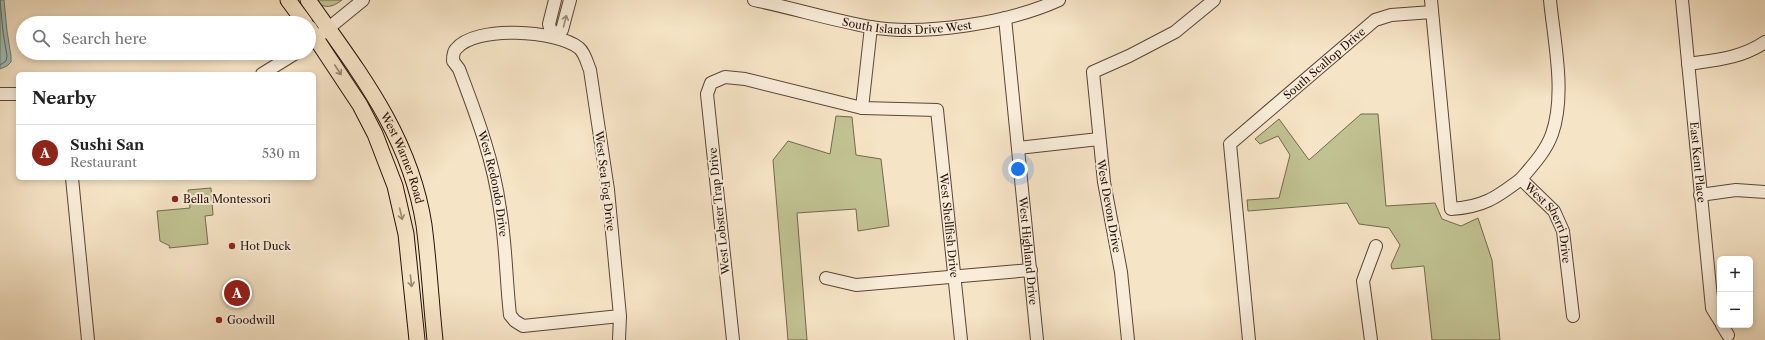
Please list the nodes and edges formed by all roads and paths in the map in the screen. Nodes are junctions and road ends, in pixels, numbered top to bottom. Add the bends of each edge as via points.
1 (288, 0) edge
2 (308, 0) edge
3 (363, 0) edge
4 (555, 0) edge
5 (570, 0) edge
6 (756, 0) edge
7 (1059, 0) edge
8 (1214, 0) edge
9 (1550, 0) edge
10 (1682, 0) edge
11 (1431, 6) edge
12 (300, 16) edge
13 (1005, 18) junction
14 (871, 27) junction
15 (328, 29) junction
16 (316, 35) edge
17 (552, 36) junction
18 (1765, 42) edge
19 (316, 44) edge
20 (285, 60) edge
21 (1688, 64) junction
22 (265, 72) edge
23 (0, 94) edge
24 (16, 94) edge
25 (862, 108) junction
26 (1099, 139) junction
27 (1018, 148) junction
28 (1522, 179) junction
29 (72, 180) edge
30 (1765, 192) edge
31 (1700, 195) junction
32 (425, 240) junction
33 (407, 242) junction
34 (1376, 246) dead end
35 (1031, 270) junction
36 (955, 277) junction
37 (826, 278) dead end
38 (620, 316) junction
39 (1573, 316) dead end
40 (1717, 316) edge
41 (88, 340) edge
42 (417, 340) edge
43 (435, 340) edge
44 (619, 340) edge
45 (733, 340) edge
46 (961, 340) edge
47 (1037, 340) edge
48 (1128, 340) edge
49 (1249, 340) edge
50 (1370, 340) edge

1 - 12 main road
2 - 15 main road, West Warner Road
3 - 15 street
4 - 17 street via 549,24
17 -> 5 street via 562,30
6 - 14 street, South Islands Drive West
7 - 13 street, South Islands Drive West
8 - 26 street, West Devon Drive via 1175,32 1093,72
9 - 28 street, West Sherri Drive via 1559,83 1558,110 1552,134 1540,157
10 - 21 street, East Kent Place
11 - 28 street via 1451,209 1471,208 1498,197
11 - 49 street, South Scallop Drive via 1375,20 1230,144
13 - 14 street, South Islands Drive West via 912,29
13 - 27 street, West Highland Drive
14 - 25 street
15 - 16 street
15 - 32 main road, West Warner Road via 373,93 404,153 424,224
17 - 38 street, West Sea Fog Drive via 580,49 585,56 591,78 608,190
17 - 38 street, West Redondo Drive via 519,33 487,35 470,40 454,50 453,61 459,69 484,134 494,171 501,210 510,315 523,326
18 - 21 street via 1753,50 1726,59
19 -> 33 main road, West Warner Road via 360,105 375,134 395,186
20 - 22 street
21 - 31 street, East Kent Place
23 - 24 street
25 - 36 street, West Shellfish Drive via 937,110
25 - 45 street, West Lobster Trap Drive via 745,79 725,77 711,83 707,94
26 - 27 street
26 - 48 street, West Devon Drive via 1104,182 1121,272
27 - 35 street, West Highland Drive
28 - 39 street, West Sherri Drive via 1554,211 1563,231
29 - 41 street
30 - 31 street via 1736,190
31 - 40 street, East Kent Place via 1712,308
32 - 33 main road
32 - 43 main road, West Warner Road
33 -> 42 main road, West Warner Road
34 - 50 street via 1363,281
35 - 36 street
35 - 47 street, West Highland Drive
36 - 37 street via 856,285
36 - 46 street, West Shellfish Drive
38 - 44 street, West Sea Fog Drive

